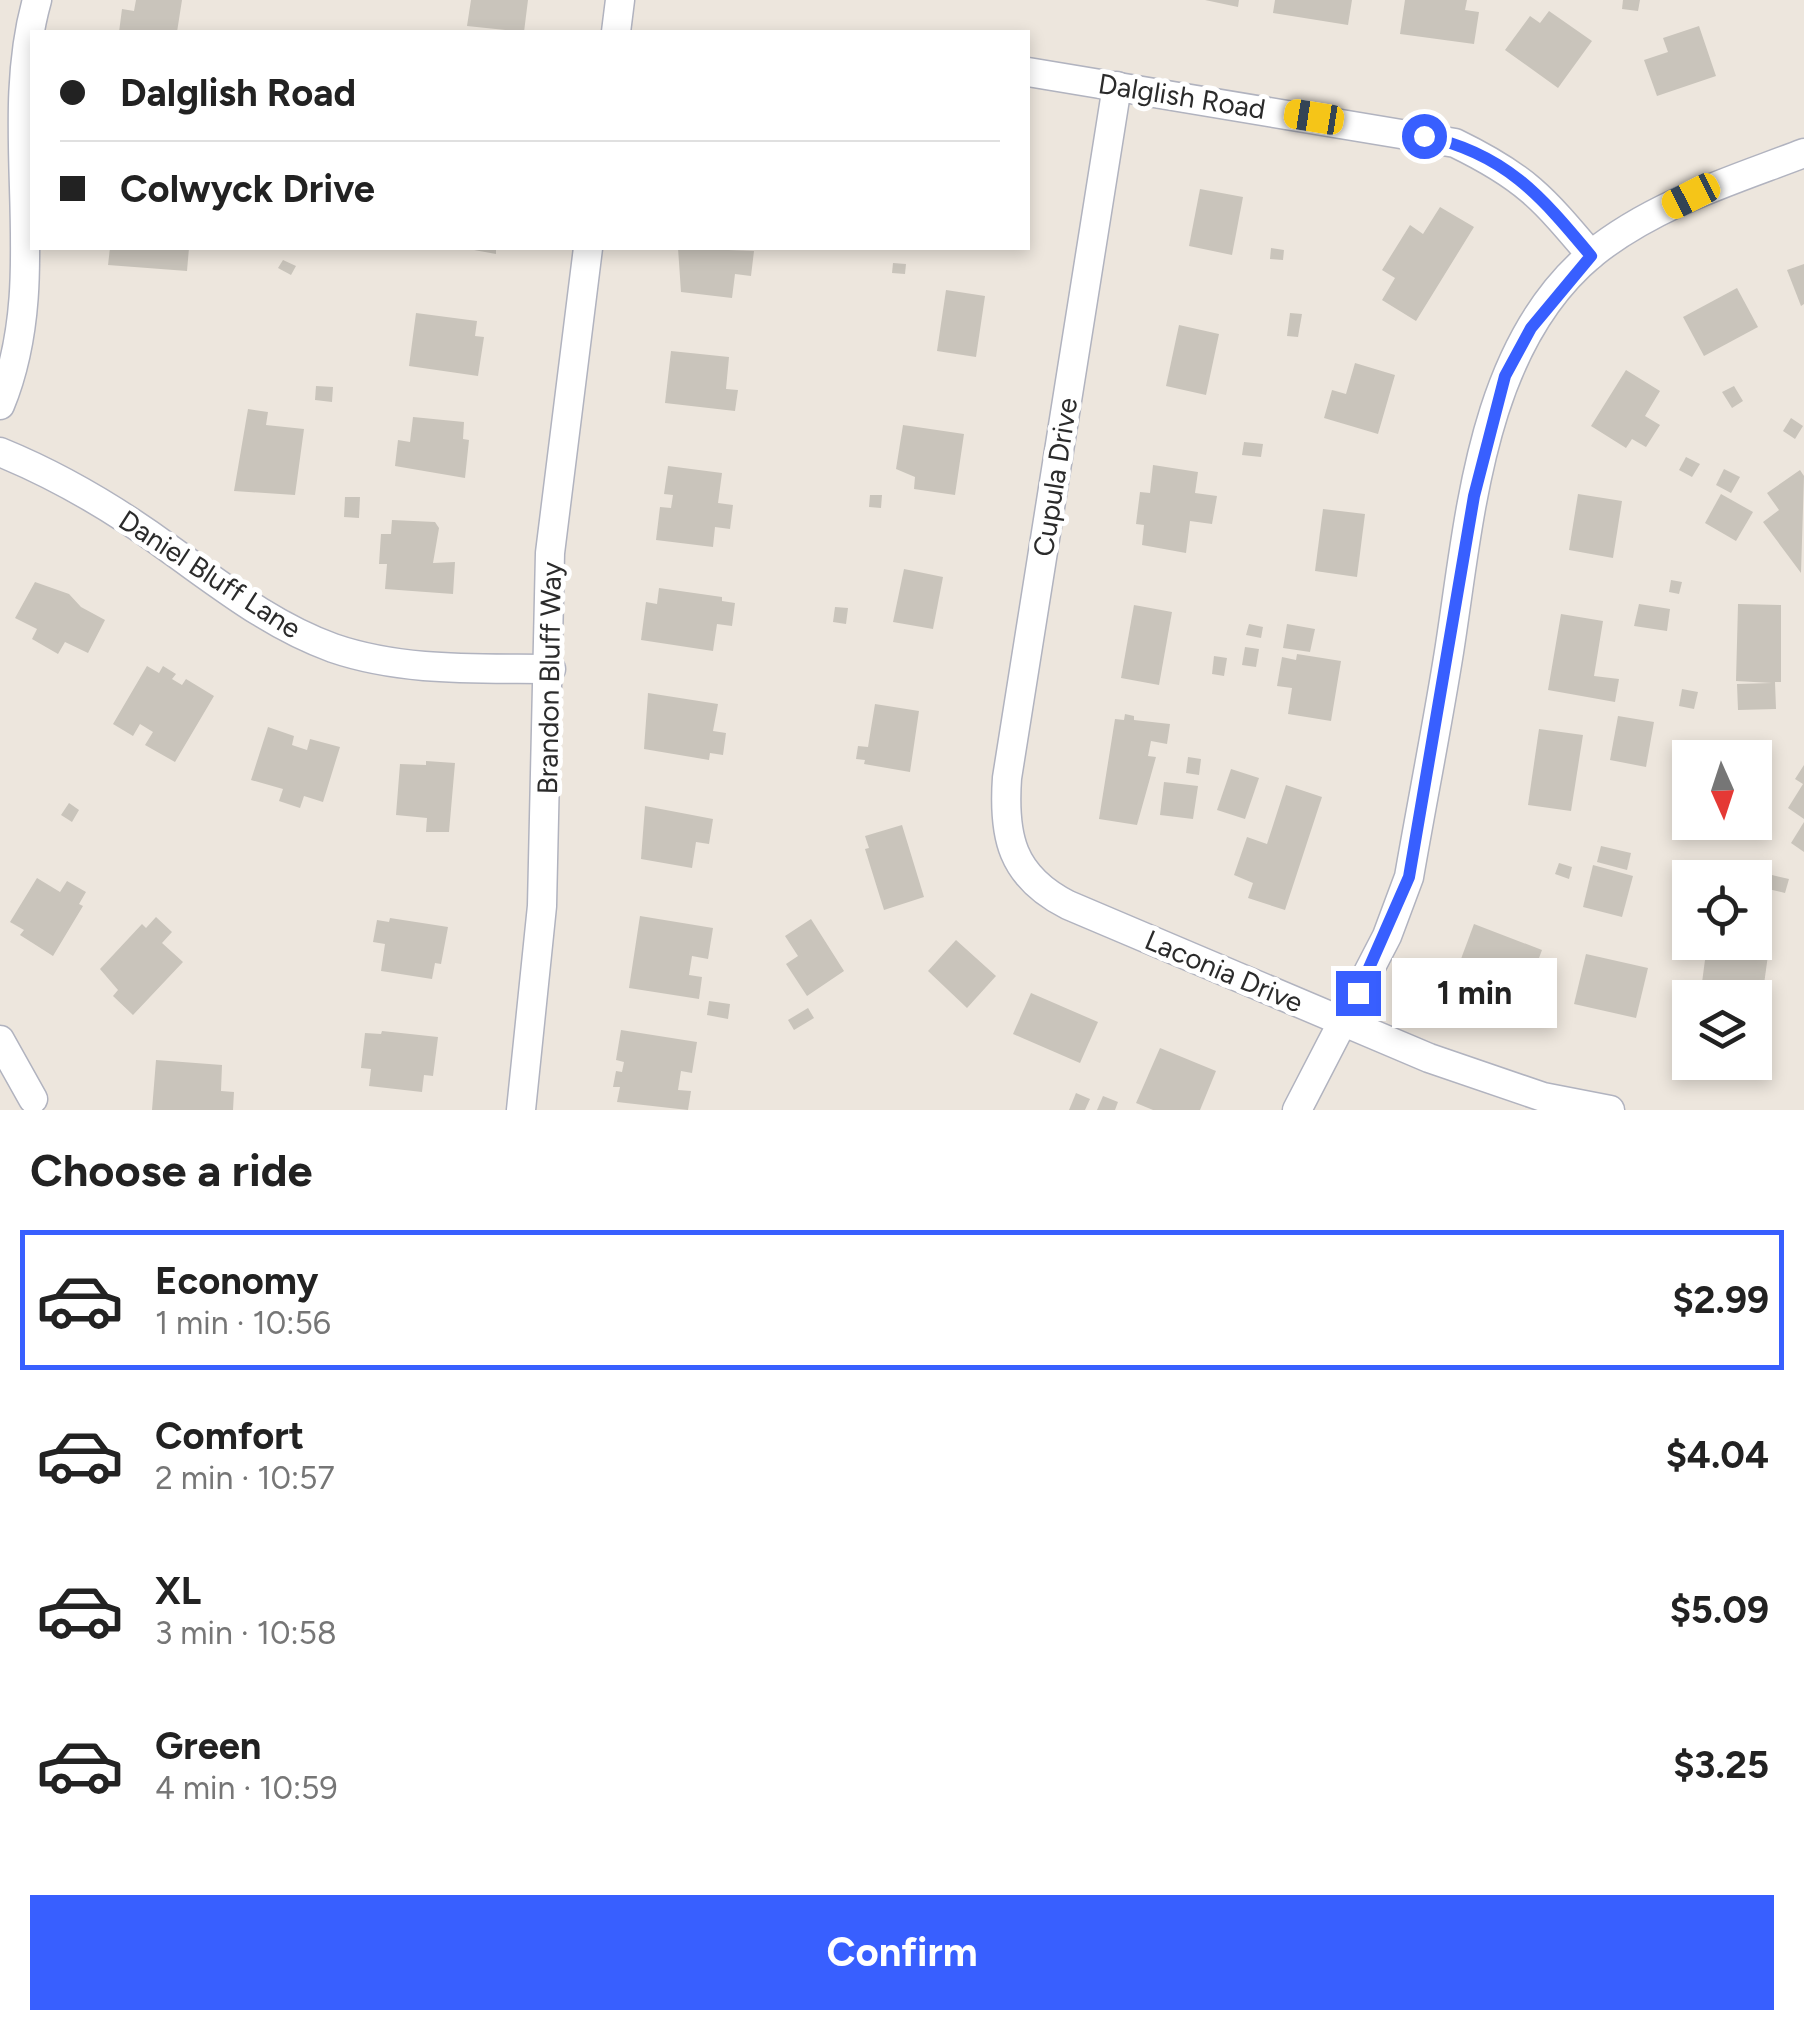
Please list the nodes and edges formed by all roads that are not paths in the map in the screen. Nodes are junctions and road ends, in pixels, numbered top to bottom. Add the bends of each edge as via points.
1 (37, 0) edge
2 (620, 0) edge
3 (31, 30) edge
4 (616, 30) edge
5 (30, 38) edge
6 (1030, 72) edge
7 (1117, 86) junction
8 (1804, 153) edge
9 (588, 250) edge
10 (1591, 256) junction
11 (0, 405) edge
12 (0, 452) edge
13 (551, 669) junction
14 (1021, 865) joint
15 (1344, 1021) junction
16 (0, 1040) edge
17 (34, 1099) dead end
18 (521, 1110) edge
19 (1297, 1110) edge
20 (1610, 1110) edge

1 - 3 street
2 - 4 street
5 - 11 street via 22,81 23,293
6 - 7 street, Dalglish Road
7 - 10 street, Dalglish Road via 1456,143 1511,170
7 - 14 street, Cupula Drive via 1007,778 1004,820
8 - 10 street via 1691,196
9 - 13 street, Brandon Bluff Way via 552,534
10 - 15 street via 1531,328 1505,376 1474,496 1409,877
12 - 13 street, Daniel Bluff Lane via 105,506 299,634 417,666
13 - 18 street, Brandon Bluff Way via 542,906
14 - 15 street, Laconia Drive via 1050,896
15 - 19 street
15 - 20 street, Laconia Drive via 1490,1080
16 - 17 street

